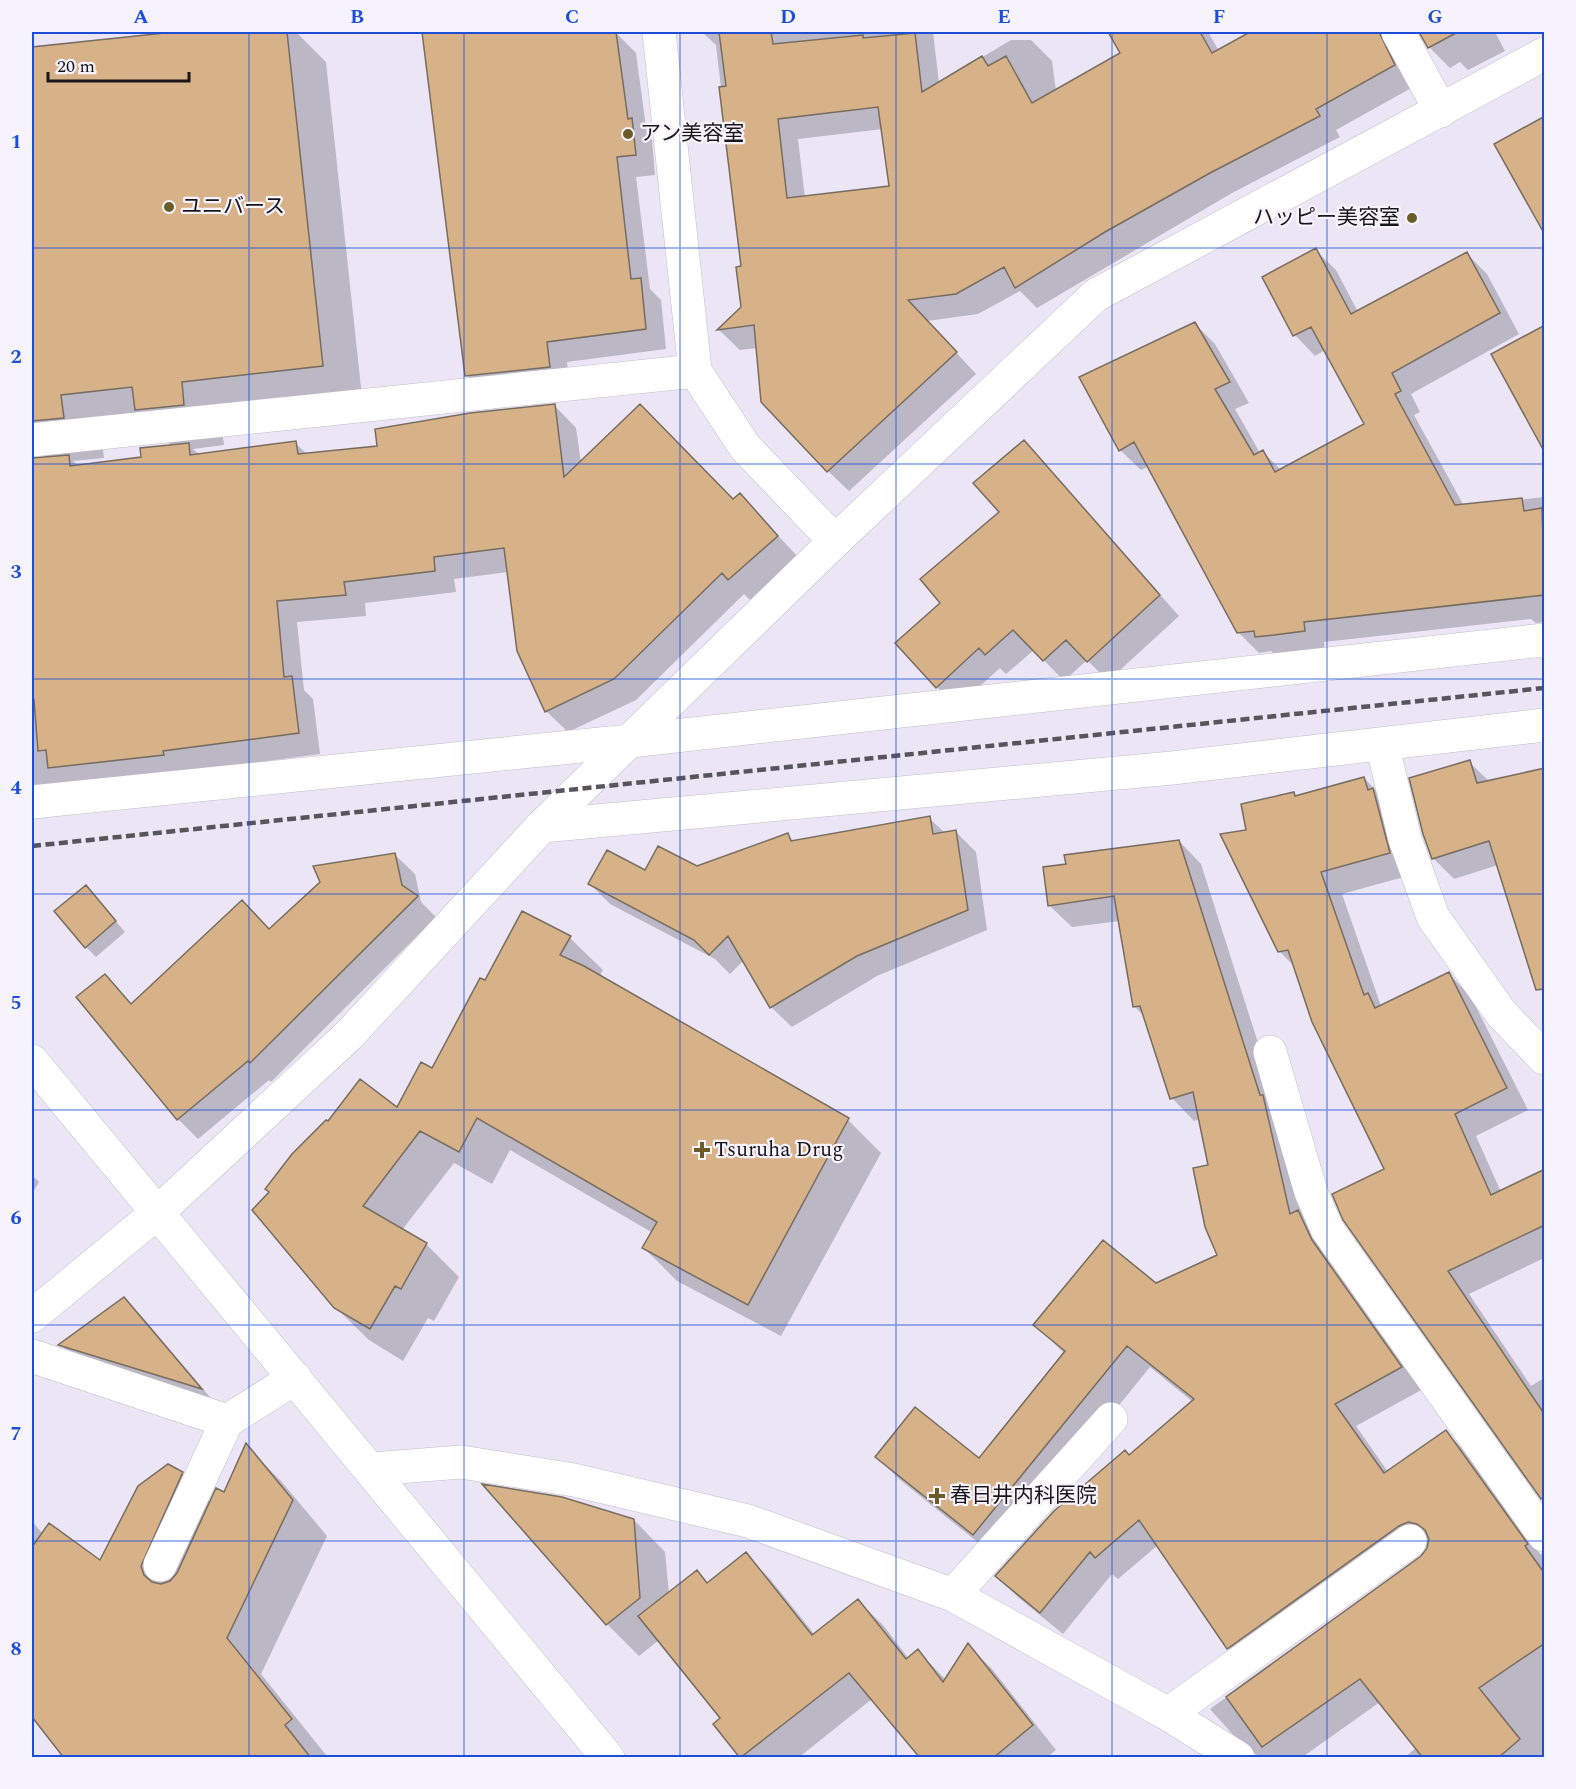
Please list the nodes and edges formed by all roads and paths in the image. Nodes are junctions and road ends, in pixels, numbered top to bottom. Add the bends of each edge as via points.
1 (659, 32) edge
2 (1398, 32) edge
3 (1545, 54) edge
4 (1441, 111) junction
5 (695, 371) junction
6 (32, 440) edge
7 (834, 541) junction
8 (1545, 640) edge
9 (1545, 725) edge
10 (630, 741) junction
11 (1382, 744) junction
12 (32, 802) edge
13 (542, 826) junction
14 (1270, 1052) dead end
15 (1545, 1058) edge
16 (32, 1061) edge
17 (157, 1213) junction
18 (32, 1316) edge
19 (32, 1356) edge
20 (295, 1378) junction
21 (1111, 1419) dead end
22 (227, 1421) junction
23 (372, 1469) junction
24 (1545, 1535) edge
25 (1410, 1541) dead end
26 (160, 1565) dead end
27 (952, 1595) junction
28 (1168, 1714) junction
29 (608, 1758) edge
30 (1238, 1758) edge

1 - 5 street
2 - 4 street
3 - 4 street
4 - 7 street via 1096,295
5 - 6 street
5 - 7 street via 745,447
7 - 10 street
8 - 10 street
9 - 11 street
10 - 12 street
10 - 13 street
11 - 13 street via 1160,769
11 - 15 street via 1404,839 1432,917 1501,1013
13 - 17 street via 349,1035
14 - 24 street via 1311,1192 1327,1229
16 - 17 street
17 - 18 street
17 - 20 street
19 - 22 street
20 - 22 street
20 - 23 street
21 - 27 street
22 - 26 street
23 - 27 street via 460,1462 574,1480 748,1521
23 - 29 street
25 - 28 street
27 - 28 street
28 - 30 street

